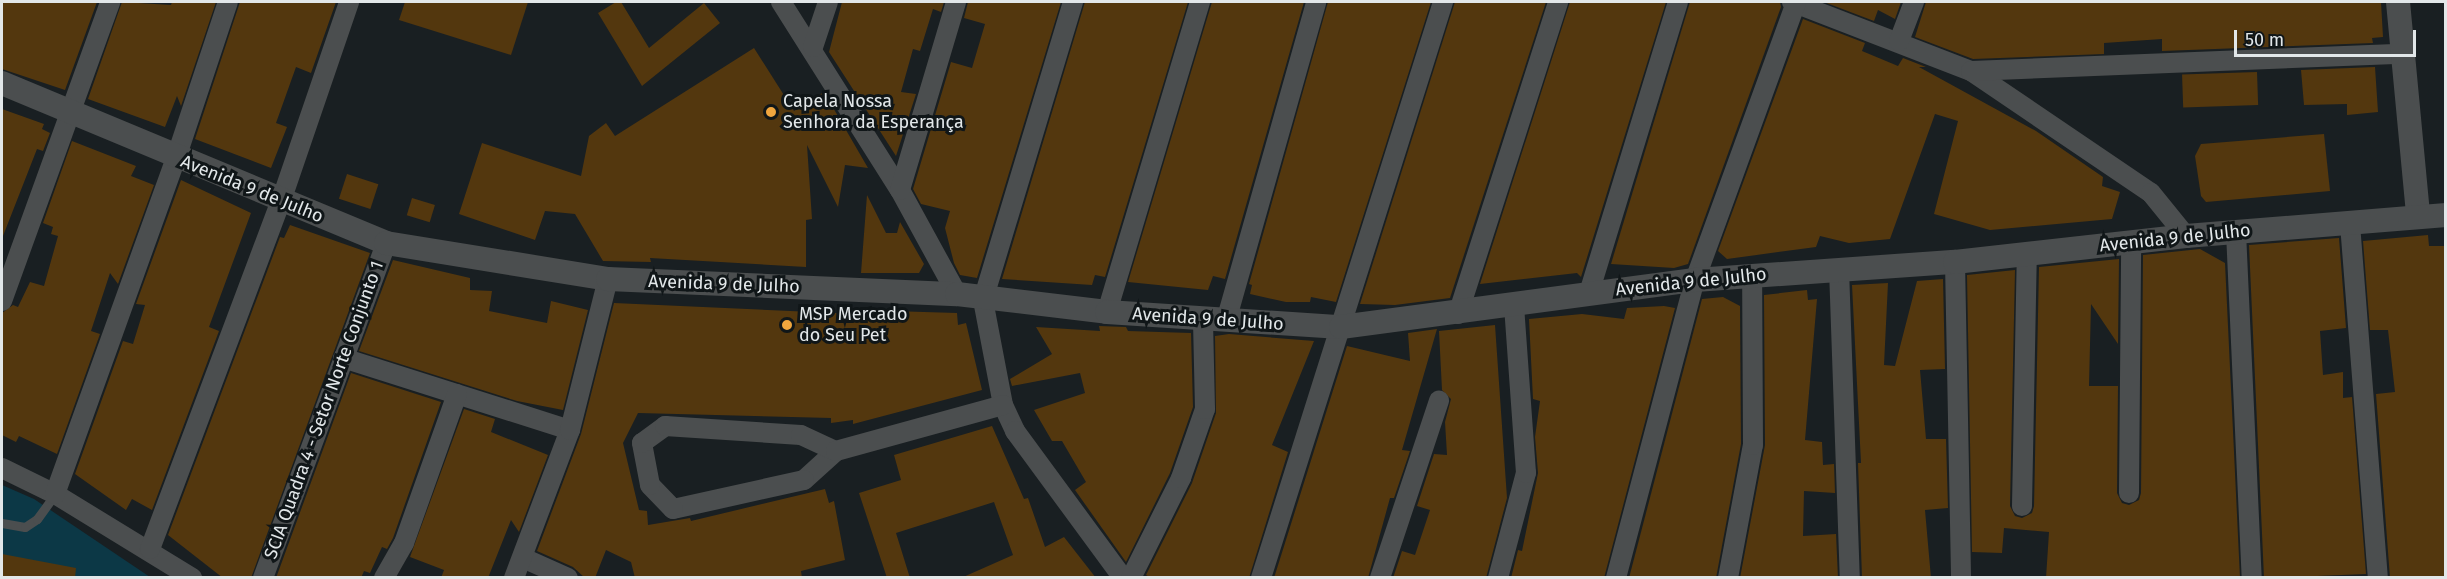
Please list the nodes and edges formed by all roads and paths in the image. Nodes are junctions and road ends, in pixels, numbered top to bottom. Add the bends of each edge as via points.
1 (110, 2) edge
2 (228, 2) edge
3 (349, 2) edge
4 (782, 2) edge
5 (828, 2) edge
6 (956, 2) edge
7 (1073, 2) edge
8 (1200, 2) edge
9 (1316, 2) edge
10 (1443, 2) edge
11 (1558, 2) edge
12 (1678, 2) edge
13 (1795, 2) edge
14 (1914, 2) edge
15 (2398, 2) edge
16 (1899, 41) junction
17 (813, 47) junction
18 (2402, 54) junction
19 (1971, 71) junction
20 (2, 83) edge
21 (71, 111) junction
22 (177, 158) junction
23 (900, 190) junction
24 (281, 201) junction
25 (2418, 215) junction
26 (2445, 215) edge
27 (2350, 224) junction
28 (2236, 232) junction
29 (2186, 236) junction
30 (2131, 242) junction
31 (386, 243) junction
32 (2027, 254) junction
33 (1955, 262) junction
34 (1839, 269) junction
35 (1752, 275) junction
36 (608, 279) junction
37 (1695, 280) junction
38 (1589, 293) junction
39 (957, 294) junction
40 (983, 300) junction
41 (2, 301) edge
42 (1514, 304) junction
43 (1107, 312) junction
44 (1458, 314) junction
45 (1215, 320) junction
46 (1341, 327) junction
47 (344, 358) junction
48 (457, 394) junction
49 (1439, 401) dead end
50 (1003, 405) junction
51 (570, 430) junction
52 (836, 451) junction
53 (2, 468) edge
54 (2129, 493) dead end
55 (55, 494) junction
56 (2022, 506) dead end
57 (2, 522) edge
58 (150, 549) junction
59 (523, 558) junction
60 (192, 578) edge
61 (263, 578) edge
62 (384, 578) edge
63 (514, 578) edge
64 (568, 578) edge
65 (1123, 578) edge
66 (1131, 578) edge
67 (1261, 578) edge
68 (1380, 578) edge
69 (1498, 578) edge
70 (1616, 578) edge
71 (1728, 578) edge
72 (1850, 578) edge
73 (1961, 578) edge
74 (2252, 578) edge
75 (2378, 578) edge

1 - 21 street
2 - 22 street
3 - 24 street
4 - 17 street
5 - 17 street
6 - 23 street
7 - 40 street
8 - 43 street
9 - 45 street
10 - 46 street
11 - 44 street
12 - 38 street
13 - 16 street
13 - 37 street
14 - 16 street
15 - 18 street
16 - 19 street
17 - 23 street
18 - 19 street
18 - 25 street
19 - 29 street via 2151,193
20 - 21 street, Avenida 9 de Julho
21 - 22 street, Avenida 9 de Julho
21 - 41 street
22 - 24 street, Avenida 9 de Julho
22 - 55 street
23 - 39 street
24 - 31 street, Avenida 9 de Julho
24 - 58 street
25 - 26 street, Avenida 9 de Julho
25 - 27 street, Avenida 9 de Julho
27 - 28 street, Avenida 9 de Julho
27 - 75 street
28 - 29 street, Avenida 9 de Julho
28 - 74 street
29 - 30 street, Avenida 9 de Julho
30 - 32 street, Avenida 9 de Julho
30 - 54 street
31 - 36 street, Avenida 9 de Julho
31 - 47 street, SCIA Quadra 4 - Setor Norte Conjunto 1
32 - 33 street, Avenida 9 de Julho
32 - 56 street
33 - 34 street, Avenida 9 de Julho
33 - 73 street
34 - 35 street, Avenida 9 de Julho
34 - 72 street
35 - 37 street, Avenida 9 de Julho
35 - 71 street via 1753,446
36 - 39 street, Avenida 9 de Julho
36 - 51 street
37 - 38 street, Avenida 9 de Julho
37 - 70 street
38 - 42 street, Avenida 9 de Julho
39 - 40 street, Avenida 9 de Julho
40 - 43 street, Avenida 9 de Julho
40 - 50 street
42 - 44 street, Avenida 9 de Julho
42 - 69 street via 1526,473
43 - 45 street, Avenida 9 de Julho
44 - 46 street, Avenida 9 de Julho
45 - 46 street, Avenida 9 de Julho
45 - 66 street via 1204,409 1181,478
46 - 67 street
47 - 48 street
47 - 61 street, SCIA Quadra 4 - Setor Norte Conjunto 1
48 - 51 street
48 - 62 street via 404,543
49 - 68 street
50 - 52 street
50 - 65 street via 1015,431
51 - 59 street
52 - 52 street via 801,435 665,426 642,443 650,485 673,509 804,480
53 - 55 street
55 - 57 lane via 38,519 25,527
55 - 58 street
58 - 60 street
59 - 63 street
59 - 64 street

